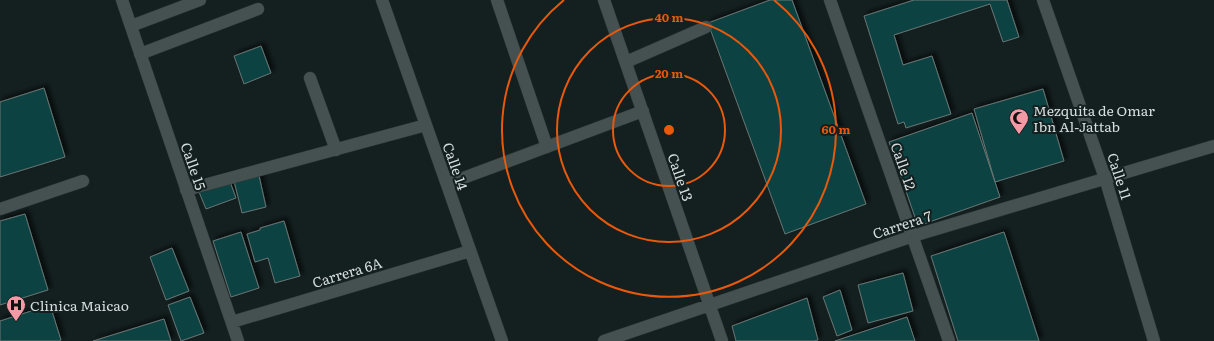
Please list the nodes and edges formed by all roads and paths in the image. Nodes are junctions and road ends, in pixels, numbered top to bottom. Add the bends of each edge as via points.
1 (122, 0) edge
2 (200, 0) edge
3 (382, 0) edge
4 (496, 0) edge
5 (604, 0) edge
6 (830, 0) edge
7 (1043, 0) edge
8 (258, 9) dead end
9 (131, 26) junction
10 (706, 27) dead end
11 (140, 54) junction
12 (626, 62) junction
13 (310, 78) dead end
14 (643, 111) junction
15 (426, 125) junction
16 (1214, 146) edge
17 (547, 147) junction
18 (336, 150) junction
19 (1105, 178) junction
20 (83, 181) dead end
21 (447, 184) junction
22 (186, 190) junction
23 (0, 209) edge
24 (913, 236) junction
25 (470, 250) junction
26 (709, 305) junction
27 (232, 322) junction
28 (238, 341) edge
29 (502, 341) edge
30 (604, 341) edge
31 (722, 341) edge
32 (949, 341) edge
33 (1154, 341) edge

1 - 9 street, Calle 15
2 - 9 street
3 - 15 street, Calle 14
4 - 17 street
5 - 12 street, Calle 13
6 - 24 street, Calle 12
7 - 19 street, Calle 11
8 - 11 street
9 - 11 street, Calle 15
10 - 12 street
11 - 22 street, Calle 15
12 - 14 street, Calle 13
13 - 18 street
14 - 17 street
14 - 26 street, Calle 13
15 - 18 street
15 - 21 street, Calle 14
16 - 19 street, Carrera 7
17 - 21 street
18 - 22 street
19 - 24 street, Carrera 7
19 - 33 street, Calle 11
20 - 23 street
21 - 25 street, Calle 14
22 - 27 street, Calle 15
24 - 26 street, Carrera 7
24 - 32 street, Calle 12
25 - 27 street, Carrera 6A
25 - 29 street, Calle 14
26 - 30 street, Carrera 7
26 - 31 street, Calle 13
27 - 28 street, Calle 15

